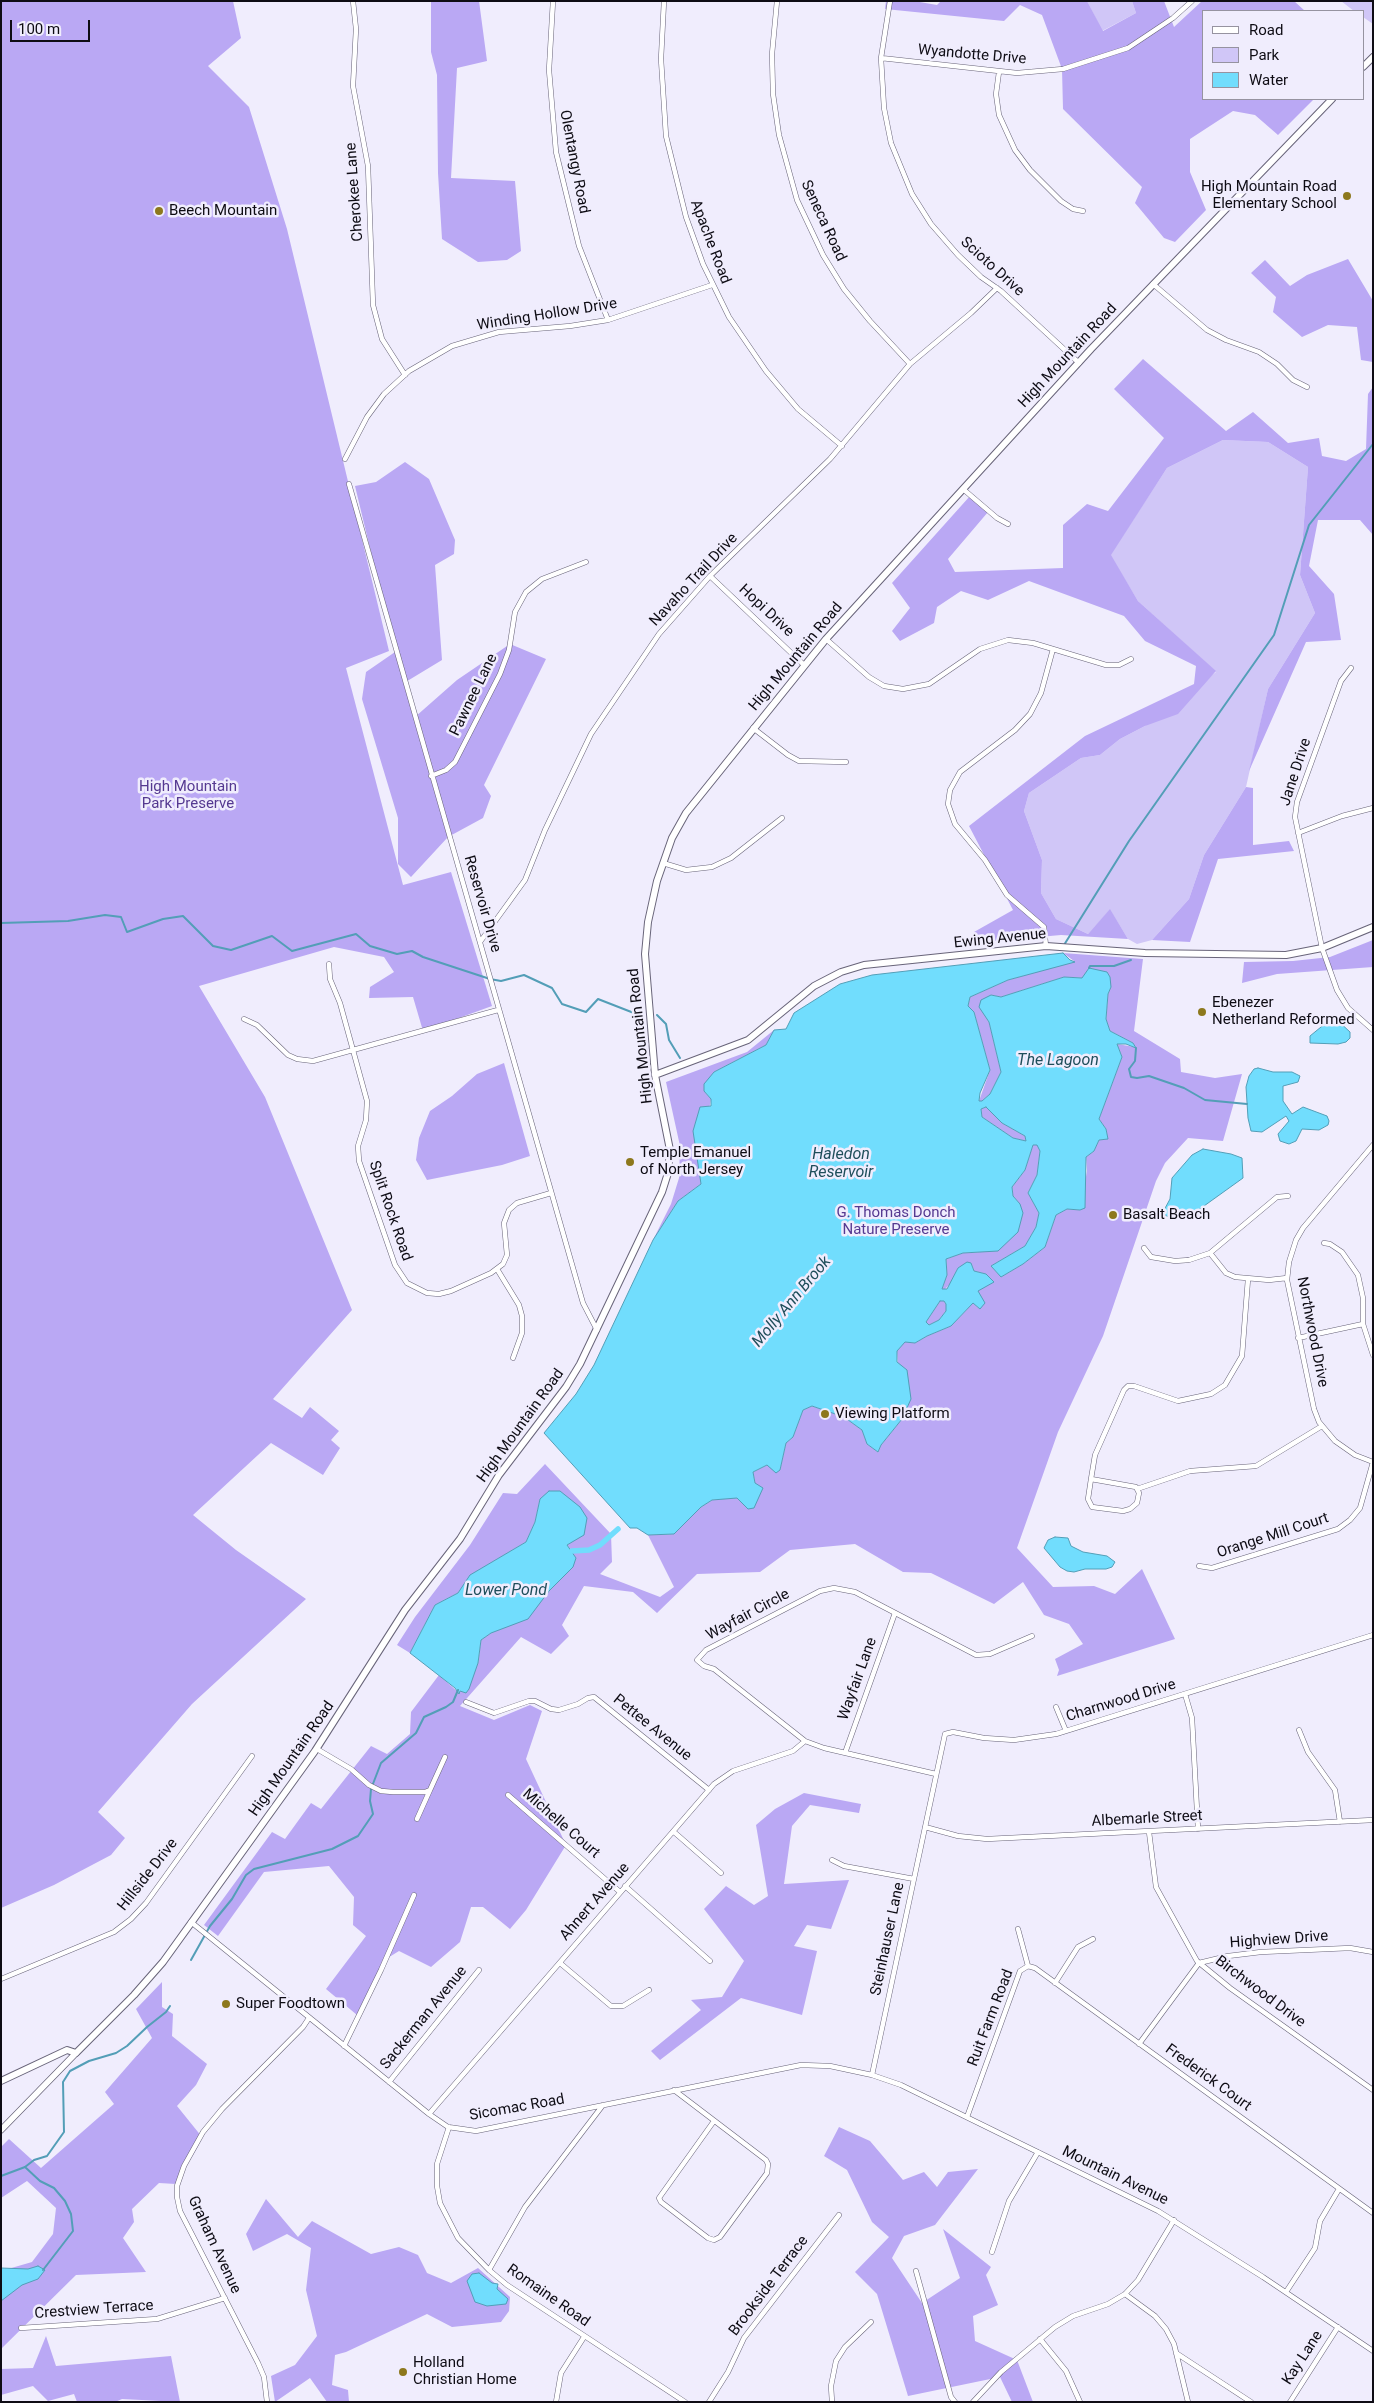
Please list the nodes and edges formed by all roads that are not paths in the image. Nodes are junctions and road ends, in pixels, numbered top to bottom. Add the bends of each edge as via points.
1 (353, 1) edge
2 (553, 1) edge
3 (664, 1) edge
4 (777, 1) edge
5 (890, 1) edge
6 (1192, 1) edge
7 (1373, 57) edge
8 (881, 58) junction
9 (1364, 66) edge
10 (999, 72) junction
11 (1331, 100) edge
12 (1083, 211) dead end
13 (1153, 284) junction
14 (712, 285) junction
15 (997, 288) junction
16 (608, 320) junction
17 (1078, 362) junction
18 (910, 364) junction
19 (405, 375) junction
20 (1308, 386) dead end
21 (842, 446) junction
22 (345, 459) dead end
23 (349, 484) dead end
24 (963, 489) junction
25 (1008, 524) dead end
26 (586, 562) dead end
27 (710, 576) junction
28 (826, 639) junction
29 (1053, 649) junction
30 (1130, 659) dead end
31 (804, 665) junction
32 (1352, 668) dead end
33 (752, 728) junction
34 (846, 762) dead end
35 (431, 776) junction
36 (1373, 808) edge
37 (782, 818) dead end
38 (1298, 833) junction
39 (663, 863) junction
40 (1373, 927) edge
41 (480, 942) junction
42 (1046, 946) junction
43 (1322, 948) junction
44 (329, 964) dead end
45 (498, 1010) junction
46 (244, 1019) dead end
47 (1373, 1030) edge
48 (353, 1051) junction
49 (655, 1074) junction
50 (1373, 1145) edge
51 (551, 1193) junction
52 (1288, 1196) dead end
53 (1324, 1243) dead end
54 (1144, 1248) dead end
55 (1210, 1253) junction
56 (497, 1269) junction
57 (1287, 1278) junction
58 (1248, 1279) junction
59 (1363, 1324) junction
60 (597, 1330) junction
61 (1298, 1338) junction
62 (1373, 1355) edge
63 (513, 1358) dead end
64 (1322, 1426) junction
65 (1373, 1462) edge
66 (1091, 1479) junction
67 (1137, 1489) junction
68 (1198, 1566) dead end
69 (894, 1613) junction
70 (1373, 1635) edge
71 (1032, 1636) dead end
72 (1185, 1694) junction
73 (466, 1702) dead end
74 (1056, 1707) dead end
75 (1299, 1730) dead end
76 (1066, 1731) junction
77 (805, 1741) junction
78 (317, 1749) junction
79 (845, 1753) junction
80 (252, 1756) dead end
81 (445, 1757) dead end
82 (936, 1774) junction
83 (430, 1790) junction
84 (709, 1790) junction
85 (508, 1795) dead end
86 (928, 1808) joint
87 (417, 1819) dead end
88 (1373, 1820) edge
89 (1340, 1822) junction
90 (925, 1827) junction
91 (1198, 1829) junction
92 (674, 1832) junction
93 (1149, 1832) junction
94 (832, 1860) dead end
95 (722, 1873) dead end
96 (914, 1879) junction
97 (625, 1886) junction
98 (620, 1892) junction
99 (414, 1895) dead end
100 (192, 1922) junction
101 (1018, 1929) dead end
102 (1093, 1939) dead end
103 (1373, 1952) edge
104 (710, 1961) dead end
105 (560, 1963) junction
106 (1199, 1963) junction
107 (1028, 1966) junction
108 (479, 1970) dead end
109 (1, 1979) edge
110 (1055, 1983) junction
111 (649, 1990) dead end
112 (309, 2018) junction
113 (1139, 2044) junction
114 (344, 2046) junction
115 (76, 2053) junction
116 (825, 2066) joint
117 (872, 2075) junction
118 (1, 2081) edge
119 (389, 2082) junction
120 (674, 2090) junction
121 (1373, 2090) edge
122 (603, 2105) junction
123 (429, 2114) junction
124 (967, 2117) junction
125 (714, 2121) junction
126 (449, 2127) junction
127 (1, 2130) edge
128 (1038, 2152) junction
129 (1339, 2189) junction
130 (1373, 2213) edge
131 (839, 2215) dead end
132 (1174, 2220) junction
133 (992, 2252) dead end
134 (490, 2270) junction
135 (916, 2271) dead end
136 (1286, 2292) junction
137 (1125, 2294) junction
138 (225, 2298) junction
139 (871, 2322) dead end
140 (1338, 2327) junction
141 (21, 2328) dead end
142 (584, 2337) junction
143 (1040, 2339) junction
144 (1373, 2351) edge
145 (1176, 2353) junction
146 (267, 2402) edge
147 (556, 2402) edge
148 (686, 2402) edge
149 (709, 2402) edge
150 (832, 2402) edge
151 (955, 2402) edge
152 (973, 2402) edge
153 (1080, 2402) edge
154 (1188, 2402) edge
155 (1251, 2402) edge
156 (1290, 2402) edge

1 - 19 street, Cherokee Lane via 356,29 354,86 368,166 373,305 382,339
2 - 16 street, Olentangy Road via 549,70 556,152 579,246
3 - 14 street, Apache Road via 661,59 666,136 686,217
4 - 18 street, Seneca Road via 772,54 773,94 779,135 797,200 822,255 844,289
5 - 8 street, Scioto Drive
6 - 10 street, Wyandotte Drive via 1128,48 1063,69
7 - 9 main road
8 - 10 street, Wyandotte Drive
8 - 15 street, Scioto Drive via 887,126 897,161 912,194 943,239 981,277
10 - 12 street via 996,94 999,115 1015,150 1030,170 1061,200 1073,209
11 - 13 main road, High Mountain Road
13 - 17 main road, High Mountain Road
13 - 20 street via 1207,330 1259,352 1293,380
14 - 16 street, Winding Hollow Drive
14 - 21 street, Apache Road via 737,330 766,371 798,409
15 - 17 street, Scioto Drive
15 - 18 street, Navaho Trail Drive
16 - 19 street, Winding Hollow Drive via 481,336 439,352
17 - 24 main road, High Mountain Road
18 - 21 street, Navaho Trail Drive
19 - 22 street, Winding Hollow Drive via 375,405
21 - 27 street, Navaho Trail Drive
23 - 35 street, Reservoir Drive
24 - 25 street
24 - 28 main road, High Mountain Road
26 - 35 street, Pawnee Lane via 542,579 526,592 515,612 509,650 500,674 455,762
27 - 31 street, Hopi Drive
27 - 41 street, Navaho Trail Drive via 659,634 598,723 545,830 525,880
28 - 29 street via 877,682 903,690 929,684 980,649 998,642 1026,641
28 - 31 main road, High Mountain Road
29 - 30 street via 1106,665 1119,665
29 - 42 street via 1041,694 1030,714 1016,730 960,772 952,784 948,804 955,824 986,860 1007,895 1044,927
31 - 33 main road, High Mountain Road
32 - 38 street, Jane Drive via 1341,682 1297,802
33 - 34 street via 800,761
33 - 39 main road, High Mountain Road via 686,813
35 - 41 street, Reservoir Drive
36 - 38 street
37 - 39 street via 731,858 712,867 686,870
38 - 43 street, Jane Drive
39 - 49 main road, High Mountain Road via 649,914 645,954
40 - 43 main road, Ewing Avenue
41 - 45 street, Reservoir Drive
42 - 43 main road, Ewing Avenue via 1145,953 1268,956
42 - 49 main road, Ewing Avenue via 852,968 814,986 748,1040
43 - 47 street via 1342,1000
44 - 48 street, Split Rock Road via 330,979
45 - 48 street
45 - 51 street, Reservoir Drive
46 - 48 street via 257,1025 282,1051 297,1059 319,1061
48 - 56 street, Split Rock Road via 368,1107 358,1146 359,1161 400,1274 417,1290 439,1294
49 - 60 main road, High Mountain Road via 668,1140 668,1173
50 - 57 street, Northwood Drive via 1303,1228 1296,1240
51 - 56 street via 516,1203 509,1210 504,1223 507,1255
51 - 60 street, Reservoir Drive via 583,1303
52 - 55 street via 1277,1197
53 - 59 street via 1342,1252 1358,1275 1363,1298
54 - 55 street via 1151,1257 1175,1261
55 - 58 street via 1226,1273
56 - 63 street via 522,1316 522,1333
57 - 58 street
57 - 61 street, Northwood Drive
58 - 66 street via 1242,1356 1225,1384 1211,1394 1178,1400 1128,1386 1095,1455
59 - 61 street
59 - 62 street
60 - 78 main road, High Mountain Road via 566,1387 516,1451 460,1539 405,1610
61 - 64 street, Northwood Drive via 1314,1409
64 - 65 street, Northwood Drive via 1334,1441
64 - 67 street via 1256,1466 1190,1471
65 - 68 street, Orange Mill Court via 1360,1508 1338,1529 1212,1568
66 - 67 street
66 - 67 street via 1088,1499 1092,1508 1130,1509 1136,1503
69 - 71 street, Wayfair Circle via 976,1655 990,1654
69 - 77 street, Wayfair Circle via 848,1589 826,1589 706,1650 697,1660 714,1669
69 - 79 street, Wayfair Lane
70 - 72 street, Charnwood Drive
72 - 76 street, Charnwood Drive
72 - 91 street via 1192,1718
73 - 84 street, Pettee Avenue via 494,1713 529,1701 560,1710 594,1697
74 - 76 street
75 - 89 street via 1308,1752 1335,1790
76 - 82 street, Charnwood Drive via 1014,1740 950,1732 944,1737
77 - 79 street, Wayfair Circle
77 - 84 street, Ahnert Avenue via 793,1751 733,1771
78 - 83 street via 351,1769 371,1786 392,1792
78 - 100 main road, High Mountain Road
79 - 82 street, Wayfair Circle
80 - 109 street, Hillside Drive via 146,1903 131,1919 114,1932
81 - 83 street
82 - 86 street, Charnwood Drive
83 - 87 street
84 - 92 street, Ahnert Avenue
85 - 98 street, Michelle Court
86 - 90 street, Steinhauser Lane
88 - 89 street, Albemarle Street
89 - 91 street, Albemarle Street
90 - 93 street, Albemarle Street via 958,1836 987,1839
90 - 96 street, Steinhauser Lane
91 - 93 street, Albemarle Street
92 - 95 street
92 - 97 street, Ahnert Avenue
93 - 106 street, Birchwood Drive via 1156,1887
94 - 96 street via 844,1866
96 - 117 street, Steinhauser Lane
97 - 98 street, Ahnert Avenue
97 - 104 street
98 - 105 street, Ahnert Avenue
99 - 114 street
100 - 112 street, Sicomac Road
100 - 115 main road, High Mountain Road via 150,1978
101 - 107 street, Ruit Farm Road
102 - 110 street via 1078,1947
103 - 106 street, Highview Drive via 1350,1948 1253,1953
105 - 111 street via 611,2006 623,2006
105 - 123 street, Ahnert Avenue
106 - 113 street
106 - 121 street, Birchwood Drive
107 - 110 street, Frederick Court
107 - 124 street, Ruit Farm Road via 1020,1971
108 - 119 street, Sackerman Avenue
110 - 113 street, Frederick Court
112 - 114 street, Sicomac Road
112 - 138 street, Graham Avenue via 203,2132 178,2180 176,2197 180,2211
113 - 129 street, Frederick Court
114 - 119 street, Sicomac Road
115 - 118 main road via 67,2050
115 - 127 street, High Mountain Road
116 - 117 street, Mountain Avenue
116 - 120 street, Sicomac Road via 791,2067
117 - 124 street, Mountain Avenue via 901,2085
119 - 123 street, Sicomac Road
120 - 122 street, Sicomac Road
120 - 125 street
122 - 126 street, Sicomac Road via 476,2131
122 - 134 street, Romaine Road via 520,2214
123 - 126 street, Sicomac Road
124 - 128 street, Mountain Avenue
125 - 125 street via 659,2198 714,2240 720,2237 768,2167 766,2160
126 - 134 street via 437,2164 440,2203 458,2238
128 - 132 street, Mountain Avenue
128 - 133 street via 1009,2202
129 - 130 street, Frederick Court
129 - 136 street via 1320,2221 1315,2248
131 - 149 street, Brookside Terrace via 744,2338
132 - 136 street, Mountain Avenue
132 - 137 street via 1138,2280
134 - 142 street, Romaine Road
135 - 151 street
136 - 140 street, Mountain Avenue
137 - 143 street via 1063,2321
137 - 145 street via 1161,2322
138 - 141 street, Crestview Terrace via 157,2319
138 - 146 street, Graham Avenue via 264,2378
139 - 150 street via 836,2360 830,2386
140 - 144 street, Mountain Avenue
140 - 156 street, Kay Lane
142 - 147 street via 561,2373
142 - 148 street, Romaine Road
143 - 152 street via 1001,2372
143 - 153 street via 1066,2371
145 - 154 street
145 - 155 street

